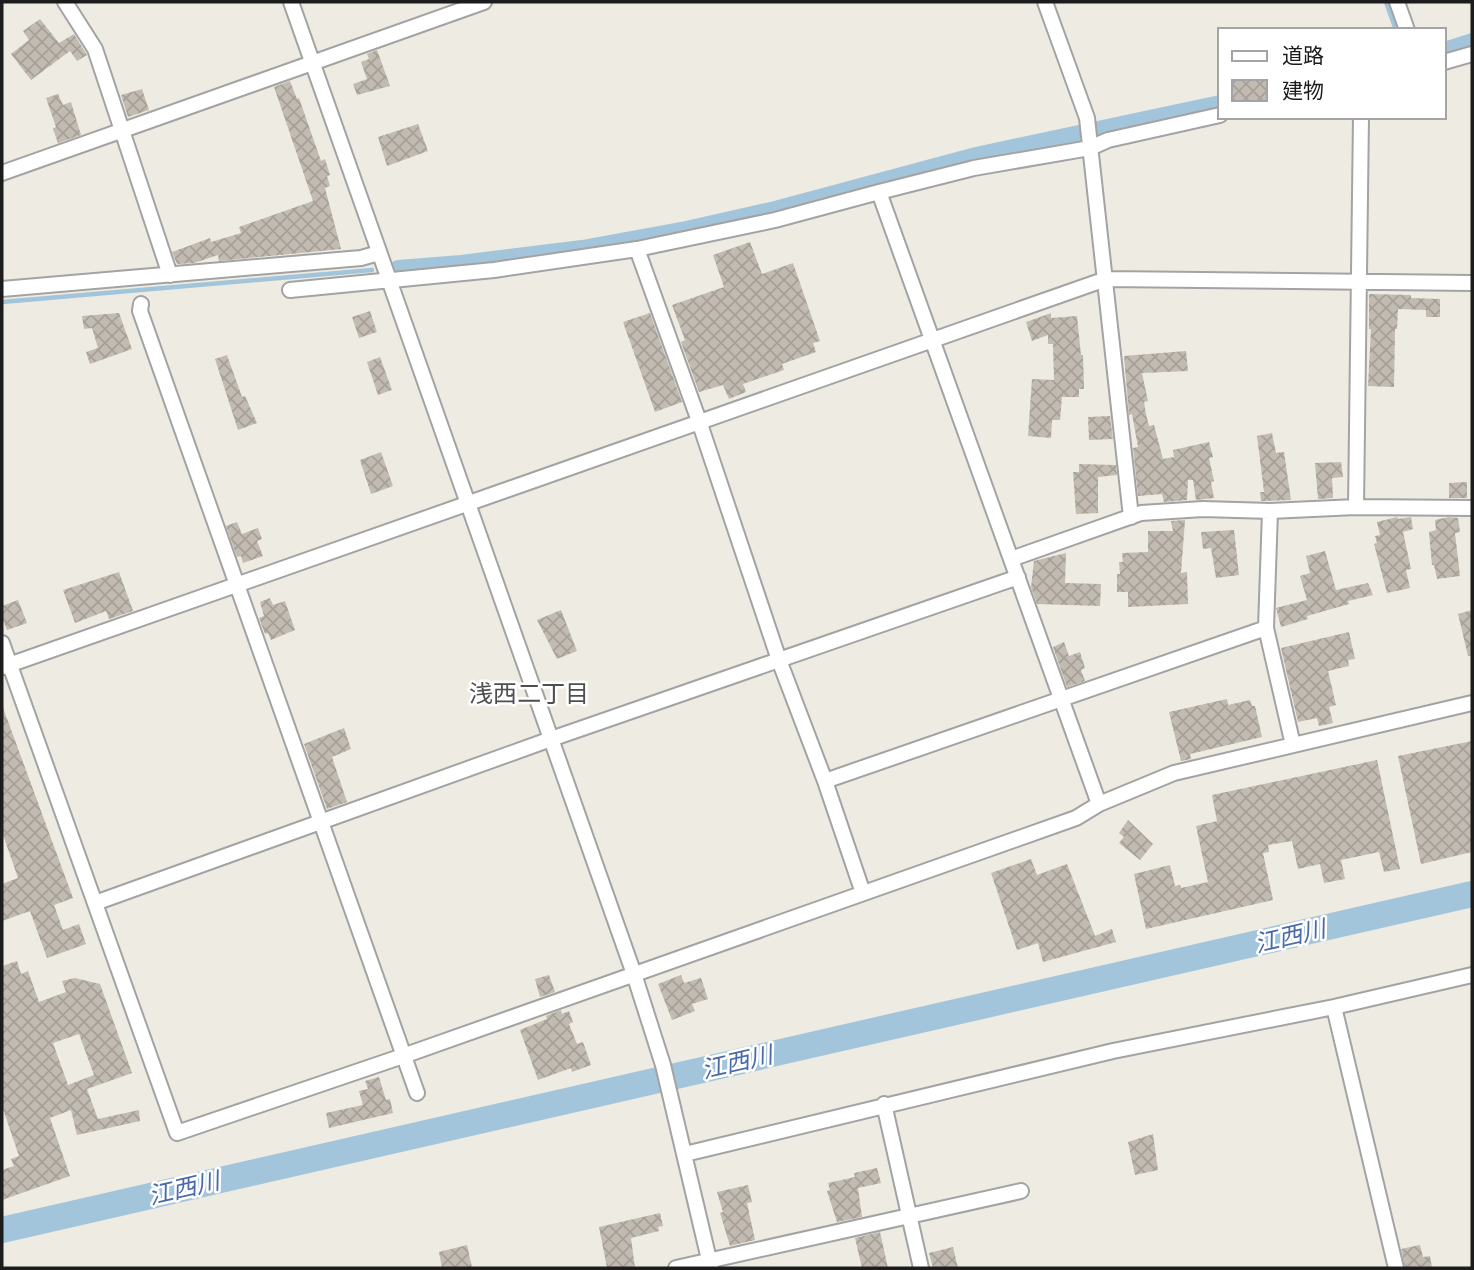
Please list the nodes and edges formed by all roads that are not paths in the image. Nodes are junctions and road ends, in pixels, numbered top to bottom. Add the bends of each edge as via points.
1 (65, 2) edge
2 (291, 2) edge
3 (484, 2) edge
4 (1045, 2) edge
5 (1397, 2) edge
6 (1406, 28) edge
7 (1472, 54) edge
8 (1446, 61) edge
9 (313, 63) junction
10 (1218, 115) edge
11 (1361, 119) edge
12 (122, 129) junction
13 (1090, 148) junction
14 (2, 173) edge
15 (880, 192) junction
16 (637, 249) junction
17 (379, 253) junction
18 (170, 275) junction
19 (1106, 279) junction
20 (390, 281) junction
21 (1361, 282) junction
22 (1472, 283) edge
23 (2, 289) edge
24 (290, 290) dead end
25 (141, 304) dead end
26 (934, 338) junction
27 (699, 421) junction
28 (467, 504) junction
29 (1356, 507) junction
30 (1472, 508) edge
31 (1270, 510) junction
32 (1132, 517) junction
33 (1011, 559) junction
34 (1018, 577) junction
35 (239, 585) junction
36 (1266, 628) junction
37 (2, 643) edge
38 (779, 660) junction
39 (6, 666) edge
40 (1061, 698) junction
41 (1472, 703) edge
42 (551, 739) junction
43 (1293, 745) junction
44 (825, 781) junction
45 (1098, 804) junction
46 (321, 821) junction
47 (863, 893) junction
48 (95, 903) junction
49 (634, 974) junction
50 (1472, 975) edge
51 (1334, 1007) junction
52 (403, 1056) junction
53 (417, 1093) dead end
54 (884, 1104) junction
55 (684, 1148) junction
56 (1021, 1191) dead end
57 (909, 1217) junction
58 (710, 1264) edge
59 (676, 1268) edge
60 (921, 1268) edge
61 (1396, 1268) edge

1 - 12 street via 95,49
2 - 9 street
3 - 9 street
4 - 13 street via 1087,118
5 - 6 street
7 - 8 street
9 - 12 street
9 - 17 street
10 - 13 street
11 - 21 street
12 - 14 street
12 - 18 street
13 - 15 street via 974,168
13 - 19 street
15 - 16 street
15 - 26 street
16 - 20 street
16 - 27 street
17 - 18 street
17 - 20 street
18 - 23 street
19 - 21 street
19 - 26 street
19 - 32 street
20 - 24 street
20 - 28 street
21 - 22 street
21 - 29 street
25 - 35 street
26 - 27 street
26 - 33 street
27 - 28 street
27 - 38 street
28 - 35 street
28 - 42 street
29 - 30 street
29 - 31 street
31 - 32 street via 1203,509
31 - 36 street
32 - 33 street
33 - 34 street
34 - 38 street
34 - 40 street
35 - 39 street
35 - 46 street
36 - 40 street
36 - 43 street
37 - 39 street
38 - 42 street
38 - 44 street
39 - 48 street
40 - 44 street
40 - 45 street
41 - 43 street
42 - 46 street
42 - 49 street
43 - 45 street via 1174,773
44 - 47 street
45 - 47 street via 1076,818
46 - 48 street
46 - 52 street
47 - 49 street
48 - 52 street via 177,1133
49 - 52 street
49 - 55 street
50 - 51 street
51 - 54 street via 1113,1051
51 - 61 street
52 - 53 street
54 - 55 street
54 - 57 street
55 - 58 street
56 - 57 street
57 - 58 street
57 - 60 street
58 - 59 street

